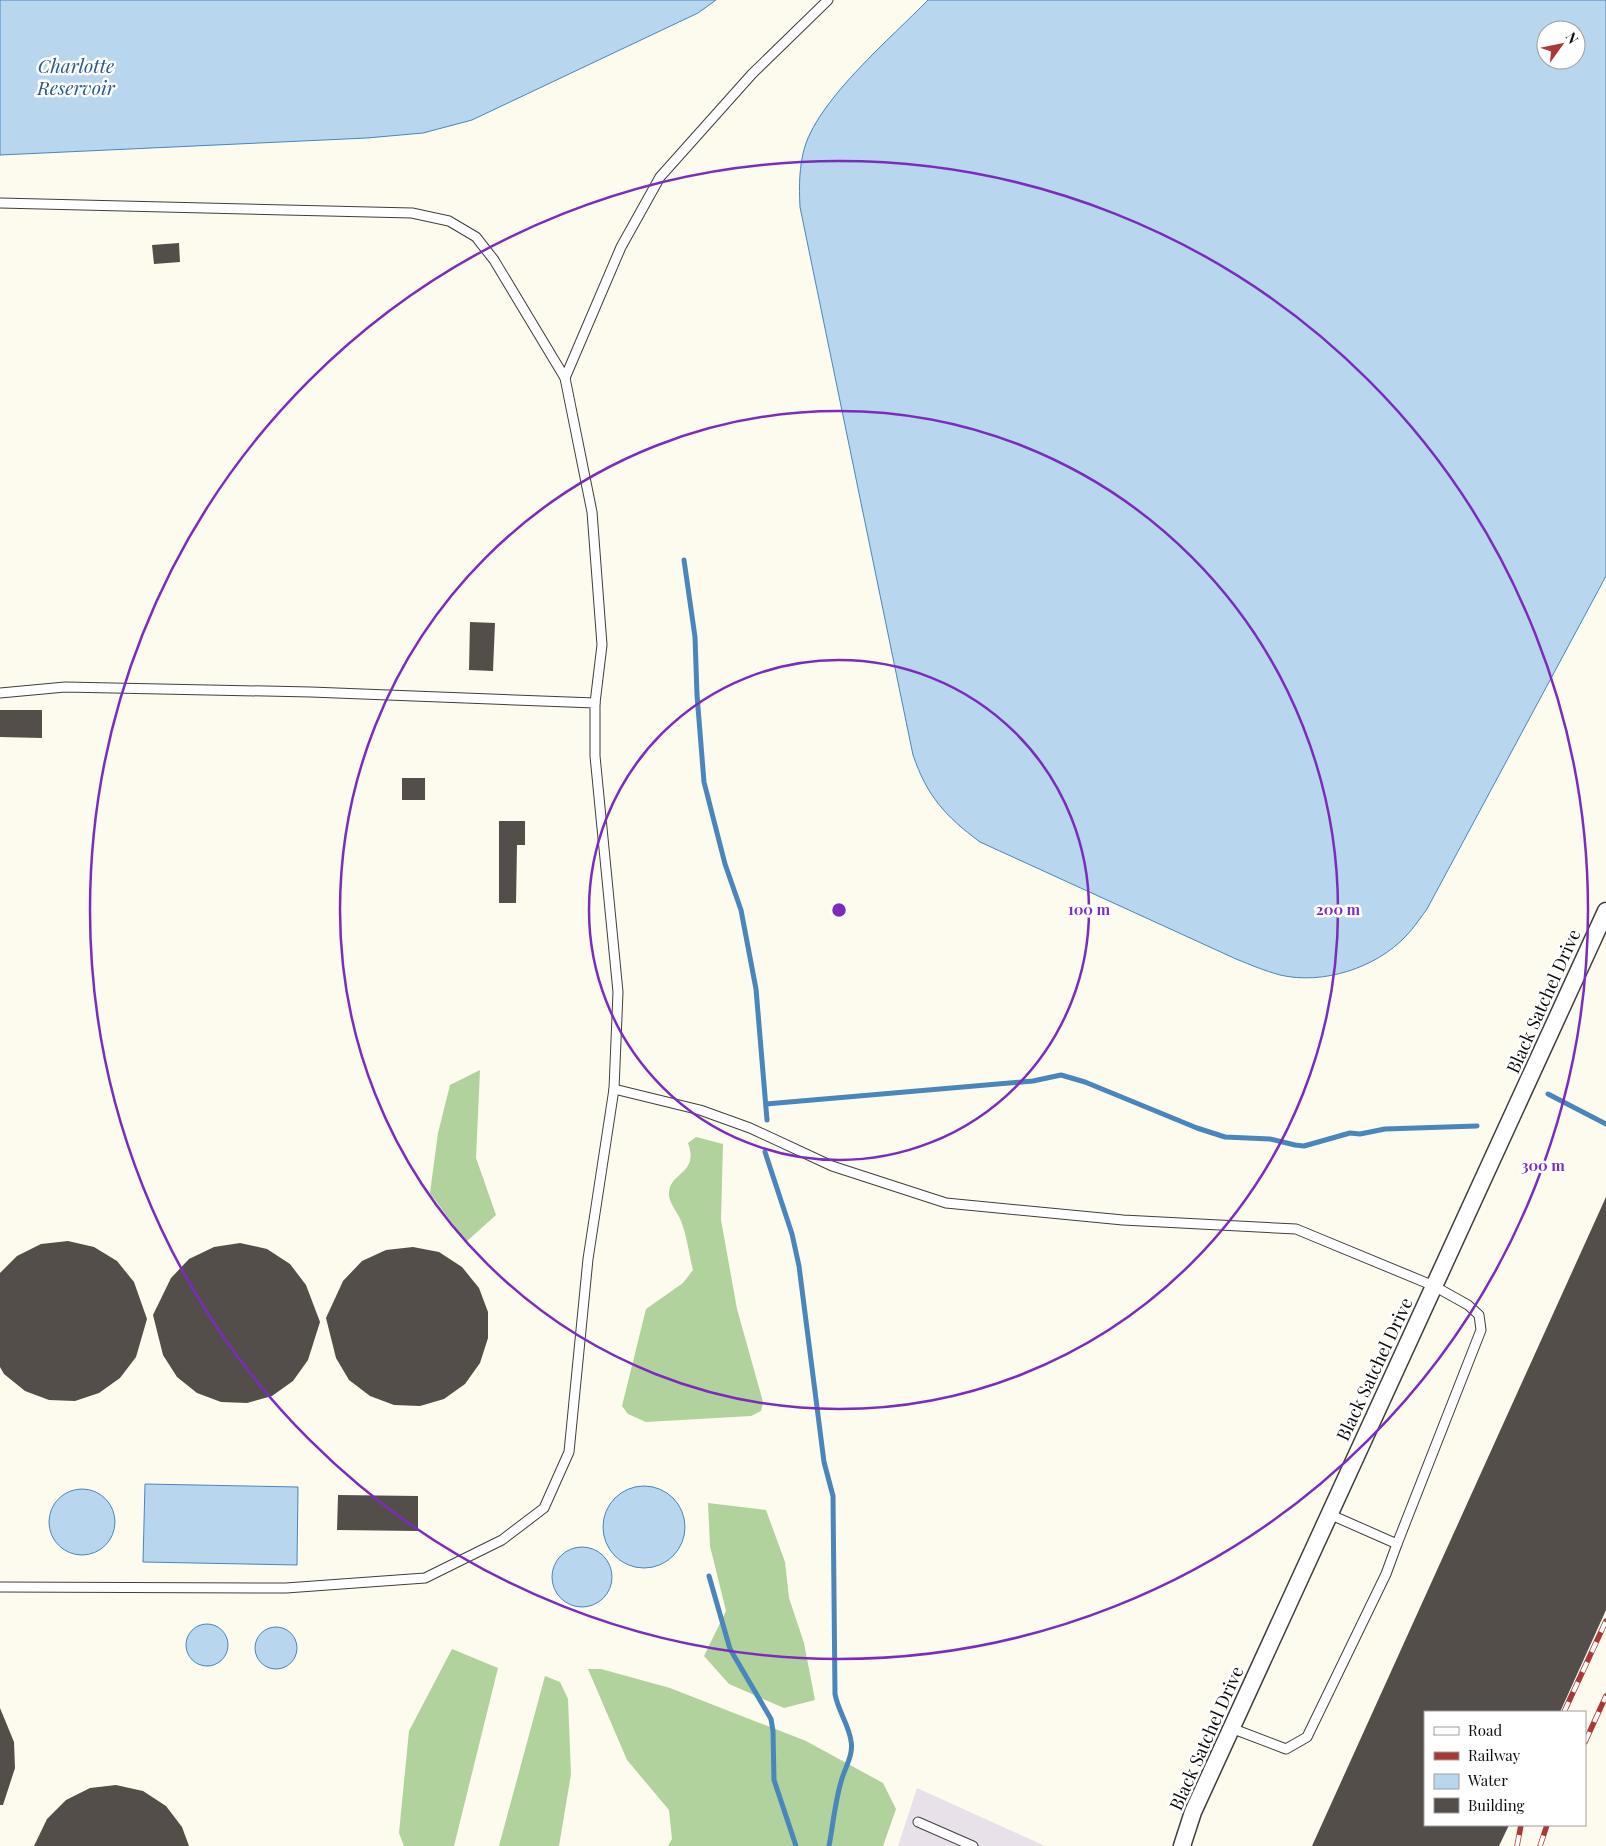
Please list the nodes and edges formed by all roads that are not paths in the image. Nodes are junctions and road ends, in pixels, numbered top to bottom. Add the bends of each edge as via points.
1 (828, 0) edge
2 (0, 203) edge
3 (565, 378) junction
4 (0, 693) edge
5 (595, 703) junction
6 (1606, 911) edge
7 (614, 1089) junction
8 (1434, 1286) junction
9 (1329, 1514) junction
10 (1397, 1544) junction
11 (0, 1587) edge
12 (1232, 1728) junction
13 (918, 1822) dead end
14 (972, 1846) edge
15 (1182, 1846) edge

1 - 3 lane via 752,74 660,176 621,247
2 - 3 lane via 412,213 449,221 476,237 494,260
3 - 5 lane via 592,512 602,645
4 - 5 lane via 65,687
5 - 7 lane via 595,756 618,992
6 - 8 street, Black Satchel Drive
7 - 8 lane via 700,1110 750,1128 832,1166 946,1203 1123,1220 1296,1230
7 - 11 lane via 588,1259 569,1452 544,1508 502,1540 425,1578 286,1588
8 - 9 street, Black Satchel Drive
8 - 10 lane via 1479,1315 1481,1330
9 - 10 lane
9 - 12 street, Black Satchel Drive
10 - 12 lane via 1386,1574 1307,1737 1286,1749
12 - 15 street, Black Satchel Drive via 1193,1812
13 - 14 lane

